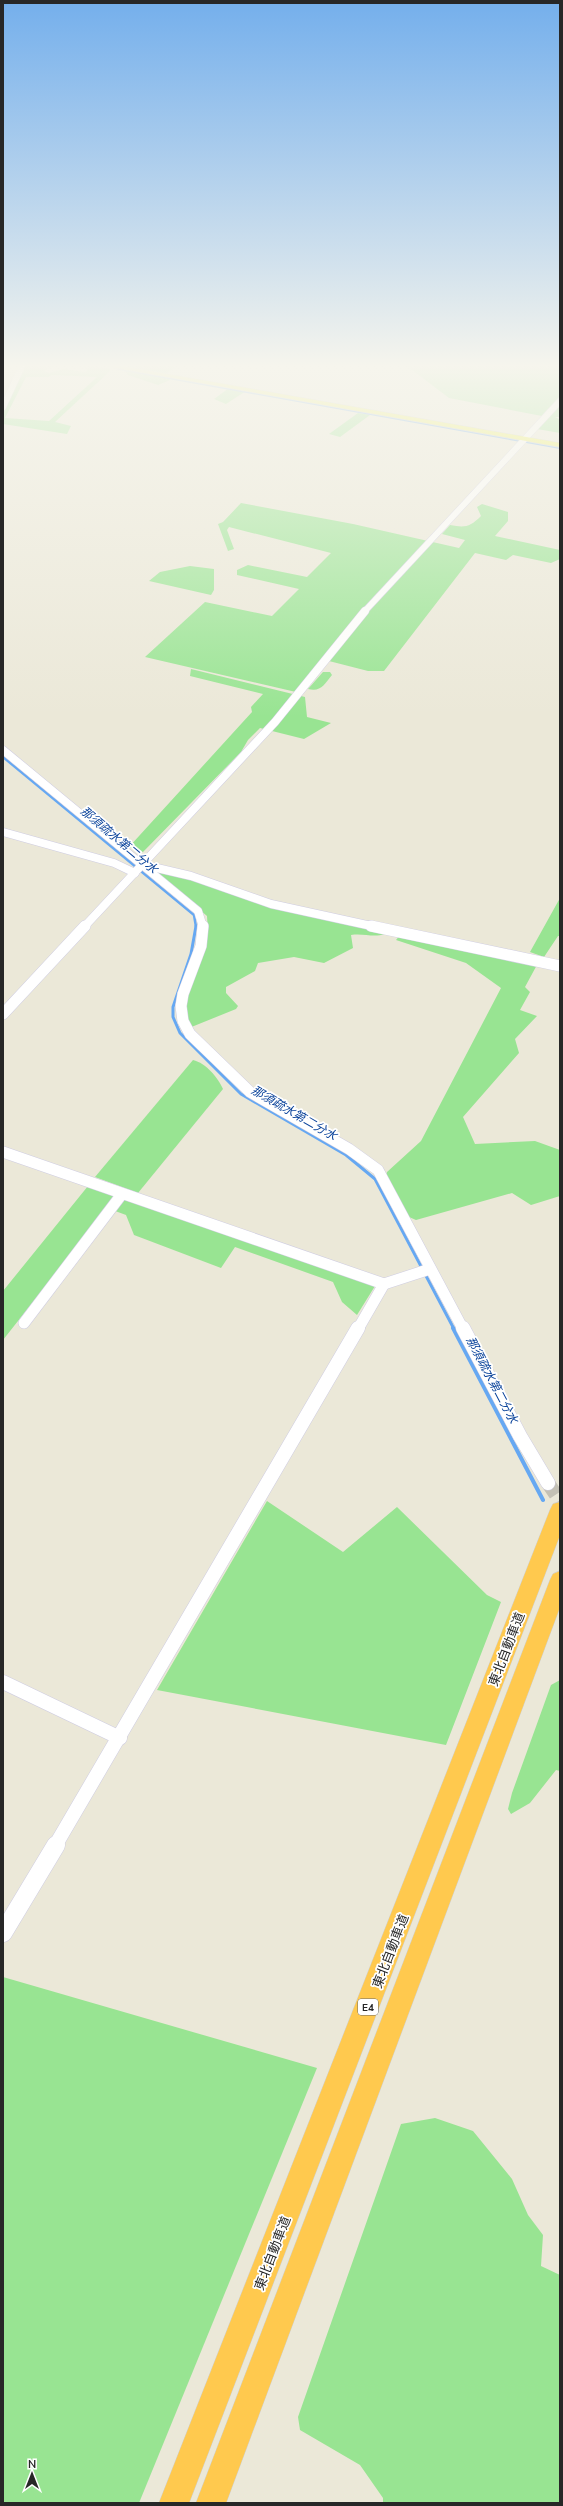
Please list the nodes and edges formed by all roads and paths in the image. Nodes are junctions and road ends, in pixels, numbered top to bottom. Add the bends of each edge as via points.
1 (484, 483) edge
2 (3, 750) edge
3 (3, 832) edge
4 (139, 869) junction
5 (560, 966) edge
6 (3, 1014) edge
7 (3, 1152) edge
8 (122, 1194) junction
9 (430, 1269) junction
10 (384, 1284) junction
11 (24, 1323) dead end
12 (548, 1483) tunnel mouth
13 (560, 1510) edge
14 (560, 1580) edge
15 (3, 1682) edge
16 (120, 1738) junction
17 (3, 1932) edge
18 (174, 2503) edge
19 (212, 2503) edge

1 - 4 street via 377,596 285,710
2 - 4 street
3 - 4 street
4 - 5 street via 191,876 271,904
4 - 6 street
4 - 9 street via 198,911 202,918 201,942 180,1006 184,1024 196,1042 255,1096 356,1154 378,1170
7 - 8 street
8 - 10 street
8 - 11 street
9 - 10 street
9 - 12 street
10 - 16 street
13 - 18 highway, 東北自動車道 / E4
14 - 19 highway
15 - 16 street
16 - 17 street

